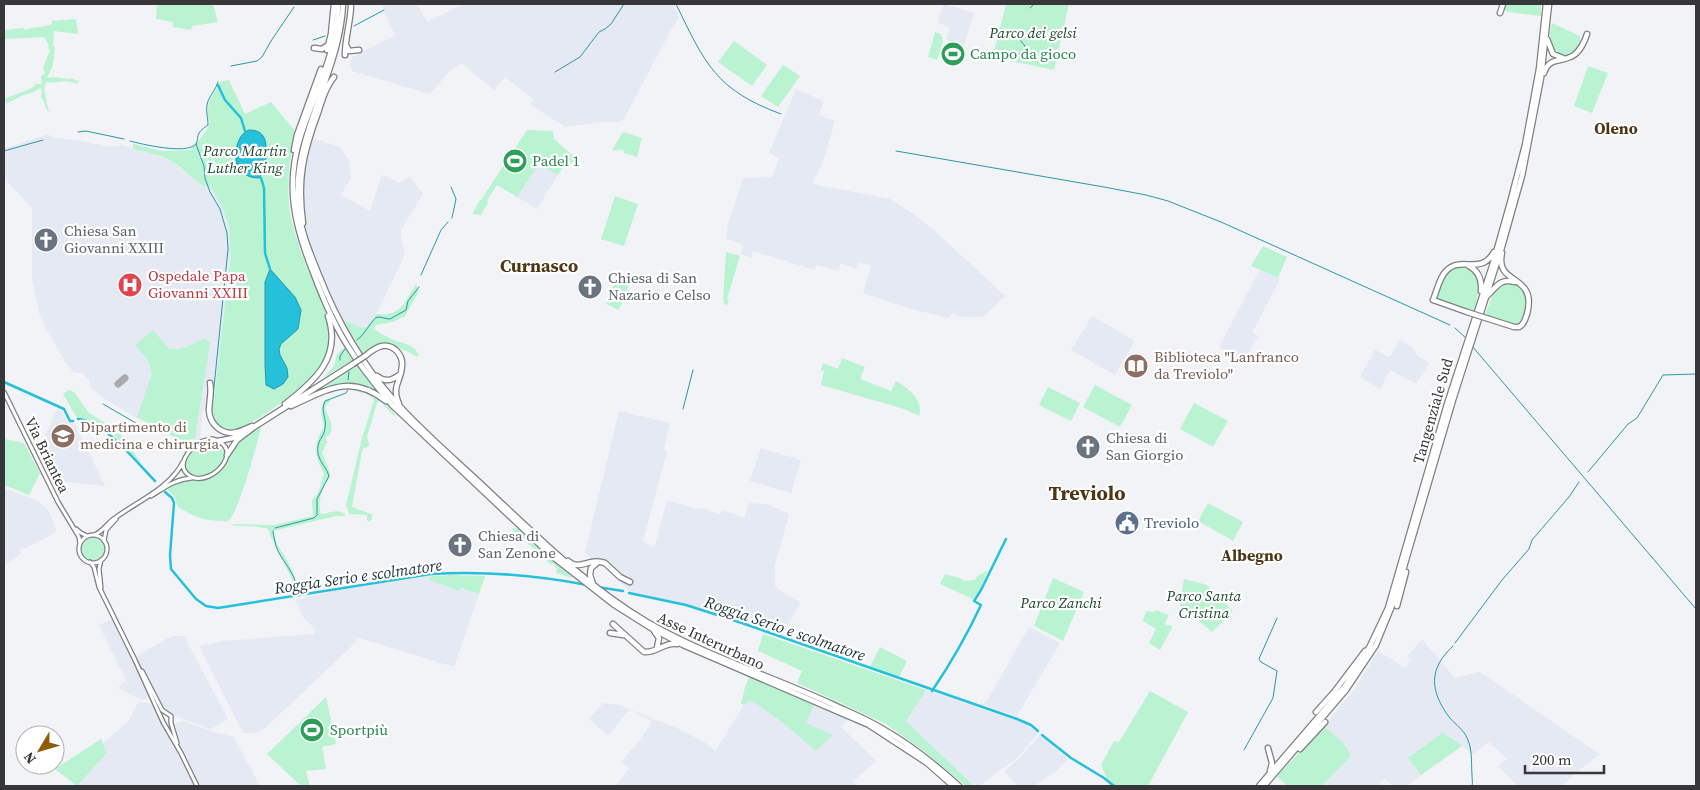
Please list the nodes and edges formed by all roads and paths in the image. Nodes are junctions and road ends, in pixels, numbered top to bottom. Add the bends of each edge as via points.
1 (334, 4) edge
2 (338, 4) edge
3 (342, 4) edge
4 (351, 4) edge
5 (1546, 4) edge
6 (1544, 37) junction
7 (1583, 42) dead end
8 (333, 44) junction
9 (345, 44) junction
10 (314, 48) dead end
11 (327, 50) dead end
12 (359, 50) dead end
13 (345, 55) dead end
14 (1564, 58) junction
15 (321, 70) dead end
16 (334, 77) dead end
17 (1541, 78) junction
18 (324, 81) junction
19 (292, 186) junction
20 (1507, 215) junction
21 (307, 244) junction
22 (1502, 247) junction
23 (1463, 264) junction
24 (1519, 283) junction
25 (1486, 297) junction
26 (326, 305) junction
27 (1472, 324) junction
28 (1470, 339) junction
29 (1466, 350) junction
30 (369, 368) junction
31 (400, 374) junction
32 (210, 383) dead end
33 (4, 392) edge
34 (392, 405) junction
35 (401, 408) junction
36 (279, 411) junction
37 (261, 422) junction
38 (254, 427) junction
39 (218, 441) junction
40 (227, 455) junction
41 (183, 462) junction
42 (193, 478) junction
43 (482, 488) junction
44 (138, 502) junction
45 (120, 514) junction
46 (74, 527) junction
47 (90, 536) junction
48 (94, 536) junction
49 (104, 541) junction
50 (80, 544) junction
51 (554, 556) junction
52 (102, 560) junction
53 (90, 562) junction
54 (599, 562) junction
55 (630, 582) dead end
56 (594, 586) junction
57 (101, 591) junction
58 (1397, 593) junction
59 (1395, 602) junction
60 (1388, 608) junction
61 (627, 611) junction
62 (613, 624) dead end
63 (651, 628) junction
64 (610, 633) dead end
65 (624, 636) junction
66 (683, 645) junction
67 (656, 650) junction
68 (135, 660) junction
69 (1316, 712) dead end
70 (167, 715) junction
71 (162, 719) junction
72 (1325, 722) dead end
73 (171, 723) junction
74 (165, 724) junction
75 (1268, 748) dead end
76 (181, 753) junction
77 (1289, 757) junction
78 (197, 786) edge
79 (953, 786) edge
80 (959, 786) edge
81 (1258, 786) edge
82 (1264, 786) edge

1 - 8 highway
2 - 8 highway
3 - 8 highway
4 - 9 highway
5 - 6 highway
6 - 14 highway via 1553,54
6 - 17 highway, Tangenziale Sud
6 - 20 highway, Tangenziale Sud via 1525,146
7 - 14 highway via 1575,54
8 - 10 highway via 322,49
8 - 11 highway
8 - 18 highway
9 - 12 highway via 349,51
9 - 13 highway
14 - 17 highway via 1550,63
15 - 19 highway via 297,135 290,178
16 - 21 highway via 309,135 303,160 301,208
17 - 22 highway, Tangenziale Sud via 1522,176
18 - 19 highway via 301,135
18 - 21 highway via 298,164 298,208
19 - 26 highway via 296,222
20 - 23 highway via 1489,260 1479,265
20 - 27 highway, Tangenziale Sud
21 - 30 highway, Asse Interurbano via 331,305
22 - 24 highway via 1504,271
22 - 25 highway, Tangenziale Sud
23 - 24 highway, bridge via 1444,273 1433,300 1519,327 1524,324 1530,298
23 - 27 highway via 1474,269 1481,283
24 - 25 highway via 1502,282
25 - 28 highway, Tangenziale Sud
26 - 34 highway, Asse Interurbano via 350,350
26 - 37 highway via 332,335 324,367 310,383
27 - 28 highway, Tangenziale Sud
28 - 29 highway, Tangenziale Sud
29 - 58 highway, Tangenziale Sud
29 - 58 highway, Tangenziale Sud
30 - 31 highway via 384,380 392,380
30 - 35 highway, Asse Interurbano
31 - 35 highway via 395,388
31 - 36 highway, bridge via 402,361 398,352 381,346
32 - 37 highway via 210,417 218,428 234,433
33 - 46 main road, Via Briantea via 58,502
34 - 36 highway via 366,388 346,386 333,388
34 - 43 highway, Asse Interurbano
35 - 43 highway, Asse Interurbano
36 - 37 highway
37 - 38 highway
38 - 39 highway via 233,438
38 - 40 highway via 237,440
39 - 40 main road via 226,448
39 - 41 main road via 201,442 189,450
40 - 42 main road via 226,461 214,473
41 - 42 main road via 184,469
41 - 44 main road via 175,476
42 - 44 main road via 170,483
43 - 51 highway, Asse Interurbano
44 - 45 main road
45 - 48 main road
45 - 49 main road via 106,530
46 - 47 main road
46 - 50 main road
47 - 48 main road
47 - 50 main road
48 - 49 main road
49 - 52 main road via 107,550
50 - 53 main road via 81,556
51 - 54 highway via 583,566
51 - 56 highway, Asse Interurbano
51 - 61 highway, Asse Interurbano via 600,595
52 - 53 main road
52 - 57 main road via 99,569
53 - 57 main road
54 - 55 highway via 607,564
54 - 56 highway via 590,572
56 - 61 highway, Asse Interurbano
57 - 68 main road
58 - 59 highway, Tangenziale Sud
59 - 60 highway, Tangenziale Sud
59 - 77 highway, Tangenziale Sud via 1376,645 1361,669
60 - 69 highway via 1366,649
60 - 81 highway, Tangenziale Sud via 1366,654 1345,686
61 - 63 highway, Asse Interurbano
61 - 80 highway, Asse Interurbano via 684,640 883,728 928,759
62 - 65 highway
63 - 66 highway, Asse Interurbano
63 - 67 highway via 659,638
64 - 65 highway
65 - 67 highway via 644,652
66 - 67 highway via 669,643
66 - 79 highway, Asse Interurbano via 869,725 927,763
68 - 70 main road
68 - 71 main road
70 - 71 main road
70 - 73 main road via 172,718
71 - 74 main road
72 - 77 highway via 1293,757
73 - 74 main road
73 - 76 main road
74 - 76 main road
75 - 81 highway via 1272,767
76 - 78 main road
77 - 82 highway, Tangenziale Sud

